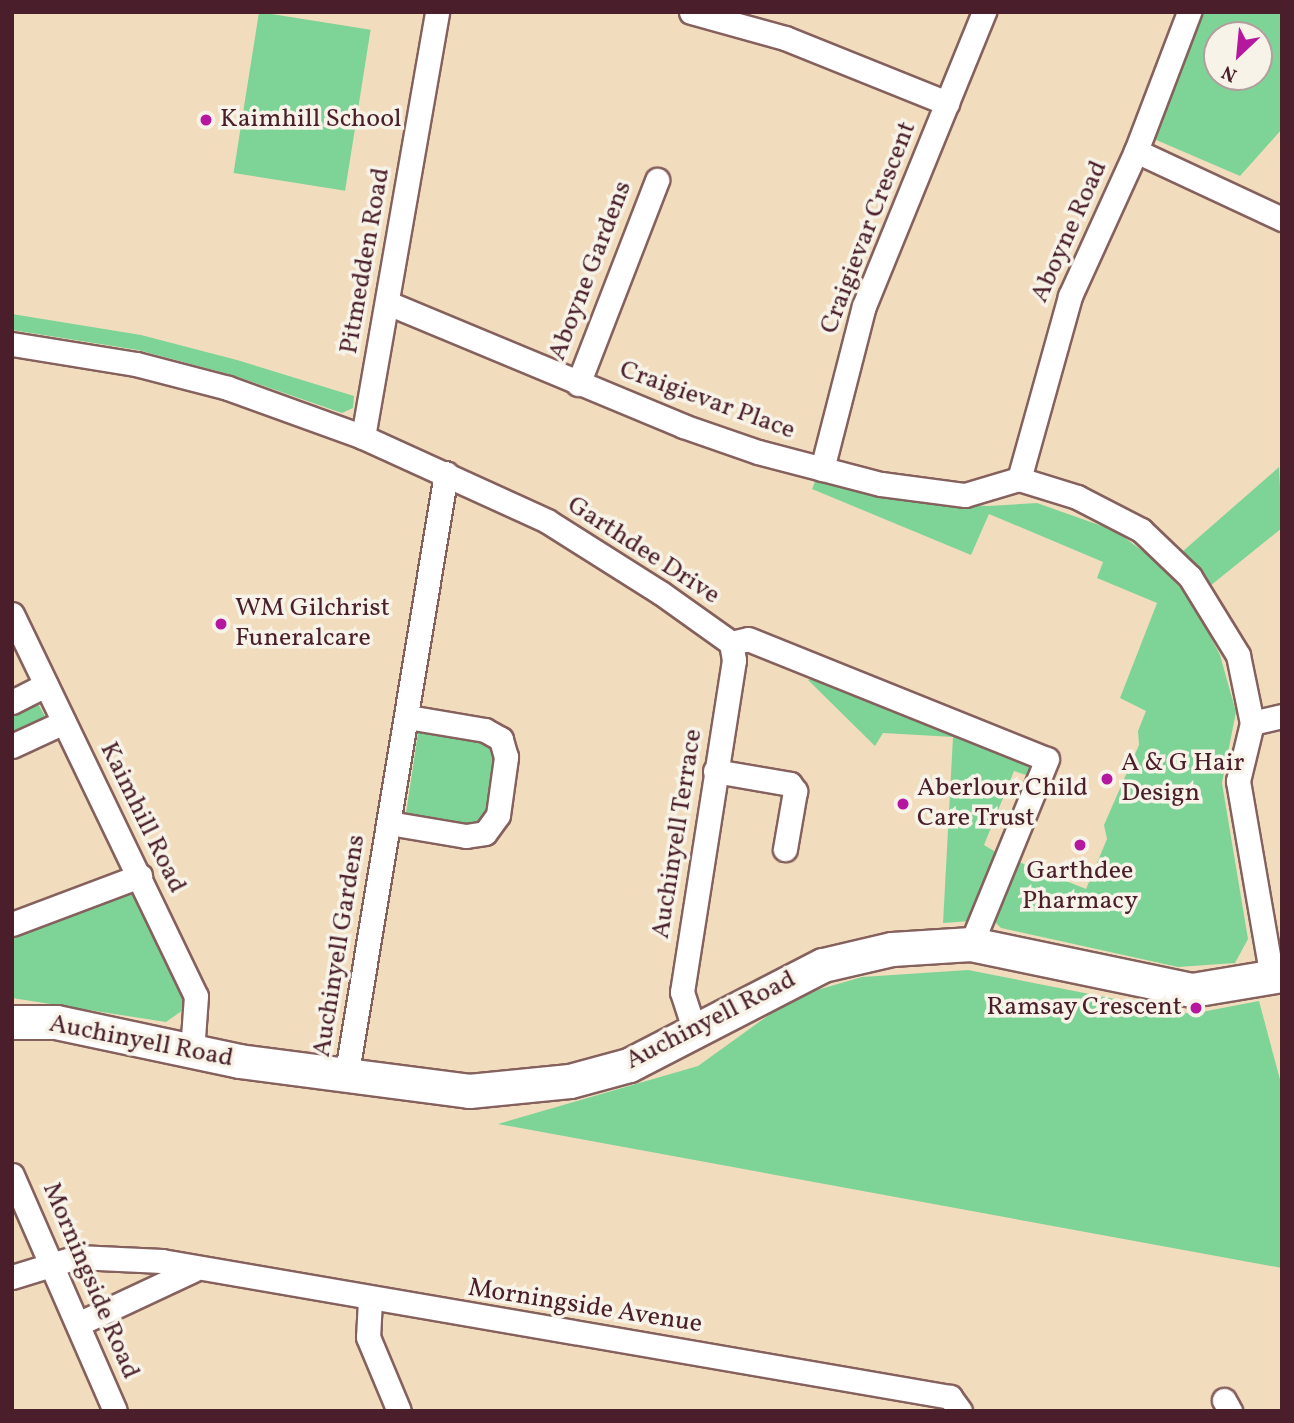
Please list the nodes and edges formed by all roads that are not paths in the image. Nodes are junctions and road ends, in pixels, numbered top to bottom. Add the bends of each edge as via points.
1 (437, 12) edge
2 (691, 12) edge
3 (984, 12) edge
4 (1189, 12) edge
5 (947, 103) junction
6 (1136, 151) junction
7 (657, 180) dead end
8 (1282, 219) edge
9 (388, 303) junction
10 (12, 344) edge
11 (578, 383) junction
12 (363, 437) junction
13 (822, 469) junction
14 (446, 473) junction
15 (1019, 479) junction
16 (12, 614) edge
17 (731, 643) junction
18 (46, 685) junction
19 (12, 702) edge
20 (1282, 716) edge
21 (407, 717) junction
22 (64, 722) junction
23 (1252, 723) junction
24 (12, 746) edge
25 (715, 771) junction
26 (389, 823) junction
27 (785, 849) dead end
28 (140, 876) junction
29 (12, 923) edge
30 (971, 943) junction
31 (1277, 976) edge
32 (12, 1022) edge
33 (695, 1032) junction
34 (192, 1052) junction
35 (346, 1078) junction
36 (12, 1175) edge
37 (53, 1262) junction
38 (193, 1270) junction
39 (12, 1277) edge
40 (370, 1300) junction
41 (80, 1323) junction
42 (115, 1411) edge
43 (399, 1411) edge
44 (960, 1411) edge

1 - 9 street, Pitmedden Road
2 - 5 street via 785,38
3 - 5 street, Craigievar Crescent
4 - 6 street, Aboyne Road
5 - 13 street, Craigievar Crescent via 864,306
6 - 8 street
6 - 15 street, Aboyne Road via 1070,296
7 - 11 street, Aboyne Gardens
9 - 11 street, Craigievar Place
9 - 12 street, Pitmedden Road
10 - 12 street, Garthdee Drive via 136,364 228,388
11 - 13 street, Craigievar Place via 683,426
12 - 14 street, Garthdee Drive
13 - 15 street, Craigievar Place via 881,484 965,495
14 - 17 street, Garthdee Drive via 547,521
14 - 21 street, Auchinyell Gardens
15 - 23 street via 1102,508 1141,530 1171,555 1191,578 1238,655
16 - 18 street, Kaimhill Road
17 - 25 street, Auchinyell Terrace via 734,660
17 - 30 street, Garthdee Drive via 748,639 1047,759
18 - 19 street
18 - 22 street, Kaimhill Road
20 - 23 street
21 - 26 street, Auchinyell Gardens
21 - 26 street, Auchinyell Gardens via 485,730 501,738 506,757 498,815 485,833 466,836
22 - 24 street
22 - 28 street, Kaimhill Road
23 - 31 street via 1238,781
25 - 27 street via 790,784 795,791
25 - 33 street, Auchinyell Terrace via 682,992
26 - 35 street, Auchinyell Gardens
28 - 29 street
28 - 34 street, Kaimhill Road via 196,996
30 - 31 street, Auchinyell Road via 1192,990
30 - 33 street, Auchinyell Road via 892,949 823,965
32 - 34 street, Auchinyell Road via 56,1022
33 - 35 street, Auchinyell Road via 629,1065 570,1081 469,1091
34 - 35 street, Auchinyell Road
36 - 37 street, Morningside Road
37 - 38 street, Morningside Avenue via 77,1257 149,1260
37 - 39 street, Morningside Avenue
37 - 41 street, Morningside Road
38 - 40 street, Morningside Avenue
38 - 41 street
40 - 43 street via 368,1337
40 - 44 street, Morningside Avenue via 950,1397
41 - 42 street, Morningside Road

